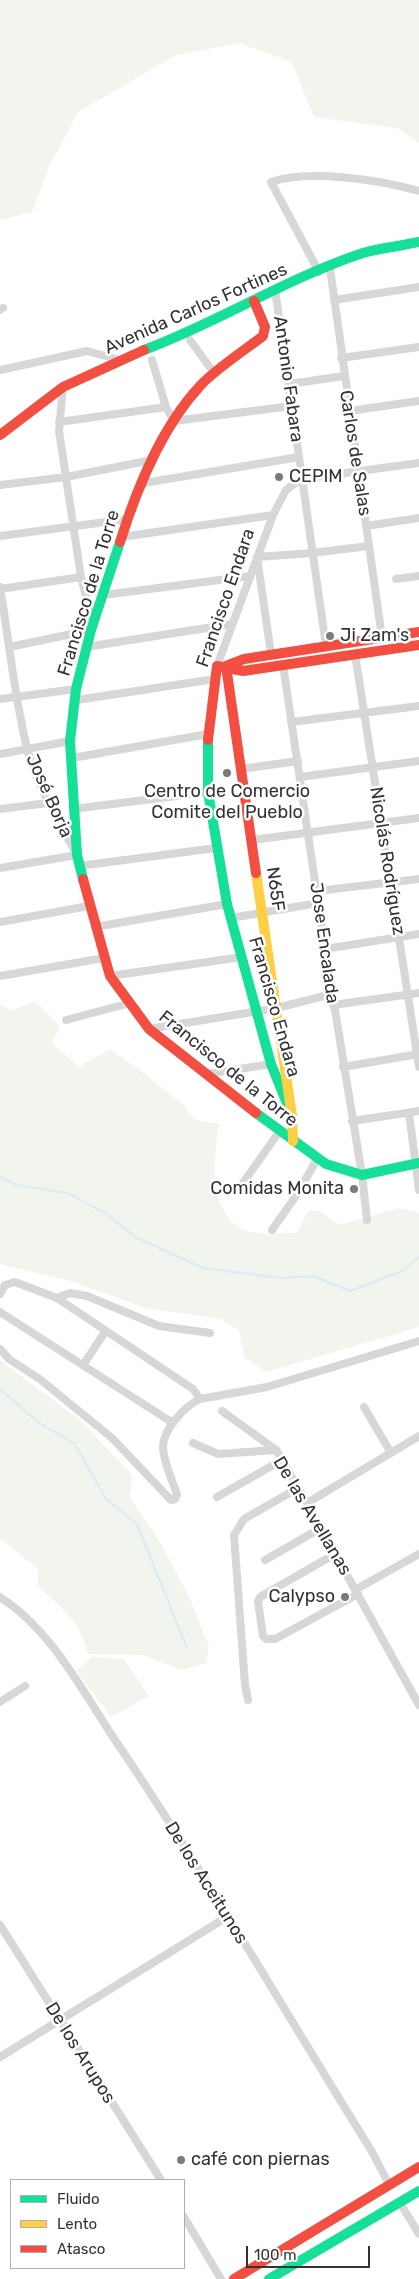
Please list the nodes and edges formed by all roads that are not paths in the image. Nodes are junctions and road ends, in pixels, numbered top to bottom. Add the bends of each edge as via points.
1 (419, 191) edge
2 (419, 242) edge
3 (330, 268) junction
4 (319, 272) junction
5 (419, 287) edge
6 (275, 289) junction
7 (334, 300) junction
8 (254, 302) junction
9 (190, 340) dead end
10 (419, 347) edge
11 (341, 358) junction
12 (120, 360) junction
13 (152, 360) dead end
14 (2, 369) edge
15 (214, 372) junction
16 (0, 376) edge
17 (344, 376) junction
18 (289, 384) junction
19 (63, 387) junction
20 (419, 401) edge
21 (292, 406) junction
22 (166, 408) junction
23 (349, 411) junction
24 (174, 421) junction
25 (59, 422) junction
26 (0, 435) edge
27 (299, 457) junction
28 (152, 460) junction
29 (419, 463) edge
30 (359, 471) junction
31 (66, 477) junction
32 (301, 478) junction
33 (144, 483) junction
34 (0, 485) edge
35 (273, 515) junction
36 (419, 518) edge
37 (128, 519) junction
38 (72, 525) junction
39 (366, 526) junction
40 (0, 536) edge
41 (122, 536) junction
42 (369, 546) junction
43 (312, 553) junction
44 (256, 557) junction
45 (250, 576) junction
46 (419, 576) edge
47 (80, 577) junction
48 (396, 579) dead end
49 (0, 588) edge
50 (104, 596) junction
51 (232, 624) junction
52 (92, 627) junction
53 (419, 632) edge
54 (382, 638) junction
55 (419, 645) edge
56 (326, 646) junction
57 (9, 647) junction
58 (86, 647) junction
59 (271, 654) junction
60 (356, 654) junction
61 (283, 665) junction
62 (221, 666) junction
63 (215, 679) junction
64 (76, 688) junction
65 (17, 696) junction
66 (0, 698) edge
67 (76, 700) junction
68 (419, 706) edge
69 (364, 713) junction
70 (291, 722) junction
71 (208, 734) junction
72 (70, 741) junction
73 (28, 750) junction
74 (0, 754) edge
75 (72, 758) junction
76 (298, 761) junction
77 (419, 761) edge
78 (373, 767) junction
79 (241, 769) junction
80 (300, 776) junction
81 (208, 792) junction
82 (48, 802) junction
83 (0, 809) edge
84 (73, 809) junction
85 (419, 818) edge
86 (381, 824) junction
87 (308, 834) junction
88 (252, 840) junction
89 (216, 848) junction
90 (78, 861) junction
91 (0, 868) edge
92 (419, 879) edge
93 (390, 882) junction
94 (317, 891) junction
95 (318, 903) junction
96 (227, 904) junction
97 (89, 906) junction
98 (262, 912) junction
99 (231, 918) junction
100 (0, 922) edge
101 (94, 927) junction
102 (419, 934) edge
103 (398, 937) junction
104 (324, 948) junction
105 (242, 957) junction
106 (104, 958) junction
107 (0, 976) edge
108 (110, 976) junction
109 (419, 993) edge
110 (332, 994) junction
111 (408, 994) junction
112 (130, 1003) junction
113 (333, 1005) junction
114 (277, 1008) junction
115 (258, 1012) junction
116 (66, 1020) dead end
117 (149, 1029) junction
118 (418, 1055) edge
119 (271, 1064) junction
120 (343, 1067) junction
121 (419, 1067) edge
122 (207, 1074) junction
123 (419, 1111) edge
124 (409, 1113) junction
125 (292, 1116) junction
126 (352, 1121) junction
127 (279, 1132) junction
128 (293, 1141) junction
129 (317, 1159) junction
130 (418, 1163) edge
131 (362, 1174) junction
132 (238, 1190) dead end
133 (419, 1190) edge
134 (367, 1220) dead end
135 (272, 1230) dead end
136 (0, 1294) edge
137 (57, 1298) junction
138 (0, 1312) edge
139 (105, 1332) junction
140 (210, 1333) dead end
141 (419, 1340) edge
142 (0, 1349) edge
143 (83, 1365) junction
144 (200, 1399) junction
145 (364, 1407) dead end
146 (222, 1411) dead end
147 (173, 1423) junction
148 (419, 1436) edge
149 (194, 1443) dead end
150 (276, 1450) junction
151 (391, 1453) junction
152 (282, 1460) junction
153 (298, 1488) junction
154 (218, 1498) dead end
155 (307, 1503) junction
156 (321, 1528) junction
157 (336, 1554) junction
158 (419, 1554) edge
159 (265, 1560) dead end
160 (357, 1592) junction
161 (0, 1597) edge
162 (25, 1686) dead end
163 (248, 1700) dead end
164 (0, 1702) edge
165 (419, 1706) edge
166 (227, 1917) junction
167 (0, 1925) edge
168 (59, 2020) junction
169 (0, 2057) edge
170 (419, 2168) edge
171 (160, 2179) edge
172 (390, 2186) junction
173 (419, 2191) edge
174 (400, 2203) junction
175 (185, 2219) edge
176 (419, 2234) edge
177 (221, 2279) edge
178 (234, 2279) edge
179 (270, 2279) edge

1 - 4 street via 334,177 286,177 271,182
2 - 3 street, Avenida Carlos Fortines via 364,253
3 - 4 street, Avenida Carlos Fortines
3 - 7 street, Carlos de Salas
4 - 6 street, Avenida Carlos Fortines
5 - 7 street
6 - 8 street, Avenida Carlos Fortines
6 - 18 street, Antonio Fabara
7 - 11 street, Carlos de Salas
8 - 12 street, Avenida Carlos Fortines
8 - 15 street, Francisco de la Torre via 265,326 263,336
9 - 15 street
10 - 11 street
11 - 17 street, Carlos de Salas
12 - 14 street via 87,351
12 - 19 street, Avenida Carlos Fortines
13 - 22 street
14 - 16 street
15 - 24 street, Francisco de la Torre via 200,385
17 - 18 street
17 - 23 street, Carlos de Salas
18 - 21 street, Antonio Fabara
19 - 25 street
19 - 26 street, Avenida Carlos Fortines
20 - 23 street
21 - 24 street
21 - 27 street, Antonio Fabara
22 - 24 street
22 - 25 street
23 - 30 street, Carlos de Salas
24 - 28 street, Francisco de la Torre
25 - 31 street
27 - 32 street, Antonio Fabara
27 - 33 street
28 - 31 street
28 - 33 street, Francisco de la Torre
29 - 30 street
30 - 32 street
30 - 39 street, Carlos de Salas
31 - 34 street
31 - 38 street
32 - 35 street, Francisco Endara via 286,490
32 - 43 street, Antonio Fabara
33 - 37 street, Francisco de la Torre
35 - 41 street
35 - 44 street, Francisco Endara
36 - 39 street
37 - 38 street
37 - 41 street, Francisco de la Torre
38 - 40 street
38 - 47 street
39 - 42 street, Carlos de Salas
41 - 50 street, Francisco de la Torre
42 - 43 street
42 - 54 street, Carlos de Salas
43 - 44 street
43 - 56 street, Antonio Fabara
44 - 45 street, Francisco Endara
44 - 59 street
45 - 50 street
45 - 51 street, Francisco Endara
46 - 48 street
47 - 49 street
47 - 52 street
49 - 57 street, José Borja
50 - 52 street, Francisco de la Torre
51 - 58 street
51 - 62 street, Francisco Endara
52 - 57 street
52 - 58 street, Francisco de la Torre
53 - 54 street
54 - 56 street
55 - 60 street
56 - 59 street
57 - 65 street, José Borja
58 - 64 street, Francisco de la Torre
59 - 62 street
60 - 61 street
60 - 69 street, Nicolás Rodríguez
61 - 62 street via 243,671
61 - 70 street, Jose Encalada
62 - 63 street, Francisco Endara
62 - 79 street, N65F
63 - 67 street
63 - 71 street, Francisco Endara
64 - 65 street
64 - 67 street, Francisco de la Torre
65 - 66 street
65 - 73 street, José Borja
67 - 72 street, Francisco de la Torre
68 - 69 street
69 - 70 street
69 - 78 street, Nicolás Rodríguez
70 - 76 street, Jose Encalada
71 - 75 street
71 - 81 street, Francisco Endara
72 - 73 street
72 - 75 street, Francisco de la Torre
73 - 74 street
73 - 82 street, José Borja
75 - 84 street, Francisco de la Torre
76 - 79 street
76 - 80 street, Jose Encalada
77 - 78 street
78 - 80 street
78 - 86 street, Nicolás Rodríguez
79 - 88 street, N65F
80 - 87 street, Jose Encalada
81 - 84 street
81 - 89 street, Francisco Endara
82 - 83 street
82 - 90 street, José Borja
84 - 90 street, Francisco de la Torre
85 - 86 street
86 - 87 street
86 - 93 street, Nicolás Rodríguez
87 - 88 street
87 - 94 street, Jose Encalada
88 - 98 street, N65F
89 - 90 street
89 - 96 street, Francisco Endara
90 - 91 street
90 - 97 street, Francisco de la Torre
92 - 93 street
93 - 94 street
93 - 103 street, Nicolás Rodríguez
94 - 95 street, Jose Encalada
95 - 98 street
95 - 104 street, Jose Encalada
96 - 99 street, Francisco Endara
96 - 101 street
97 - 100 street
97 - 101 street, Francisco de la Torre
98 - 99 street
98 - 114 street, N65F
99 - 105 street, Francisco Endara
101 - 106 street, Francisco de la Torre
102 - 103 street
103 - 104 street
103 - 111 street, Nicolás Rodríguez
104 - 110 street, Jose Encalada
105 - 108 street
105 - 115 street, Francisco Endara
106 - 107 street
106 - 108 street, Francisco de la Torre
108 - 112 street, Francisco de la Torre
109 - 111 street
110 - 113 street, Jose Encalada
110 - 114 street
111 - 113 street
111 - 118 street, Nicolás Rodríguez
112 - 116 street
112 - 117 street, Francisco de la Torre
113 - 120 street, Jose Encalada
114 - 115 street
114 - 125 street, N65F
115 - 117 street
115 - 119 street, Francisco Endara
117 - 122 street, Francisco de la Torre
118 - 120 street
118 - 121 street, Nicolás Rodríguez
119 - 122 street
119 - 125 street, Francisco Endara
120 - 126 street, Jose Encalada
122 - 127 street, Francisco de la Torre
123 - 124 street
124 - 126 street
124 - 130 street
125 - 128 street
126 - 131 street, Jose Encalada
127 - 128 street, Francisco de la Torre
127 - 132 street
128 - 129 street, Francisco de la Torre
129 - 131 street, Francisco de la Torre via 335,1168
129 - 135 street
130 - 131 street, Francisco de la Torre
130 - 133 street
131 - 134 street, Jose Encalada
136 - 137 street via 6,1285 15,1282
137 - 139 street
137 - 140 street via 70,1293 87,1296 159,1326
138 - 143 street
139 - 143 street
139 - 144 street via 193,1389
141 - 144 street via 267,1387
142 - 147 street via 112,1438 169,1500 177,1494 163,1448
143 - 147 street
144 - 147 street via 188,1405
145 - 151 street
146 - 150 street
148 - 151 street
149 - 150 street, De las Avellanas via 218,1454
150 - 152 street, De las Avellanas
151 - 155 street
152 - 153 street, De las Avellanas
152 - 154 street
153 - 155 street, De las Avellanas
153 - 163 street via 244,1519 234,1535
155 - 156 street, De las Avellanas
156 - 157 street, De las Avellanas
156 - 159 street
157 - 160 street, De las Avellanas
157 - 160 street via 260,1597 260,1623 264,1636 275,1639
158 - 160 street
160 - 165 street, De las Avellanas
161 - 166 street, De los Aceitunos via 37,1628 60,1657 138,1773
162 - 164 street
166 - 168 street
166 - 172 street, De los Aceitunos
167 - 168 street, De los Arupos
168 - 169 street
168 - 171 street, De los Arupos
170 - 172 street
172 - 178 street
173 - 174 street
174 - 176 street
174 - 179 street
175 - 177 street

